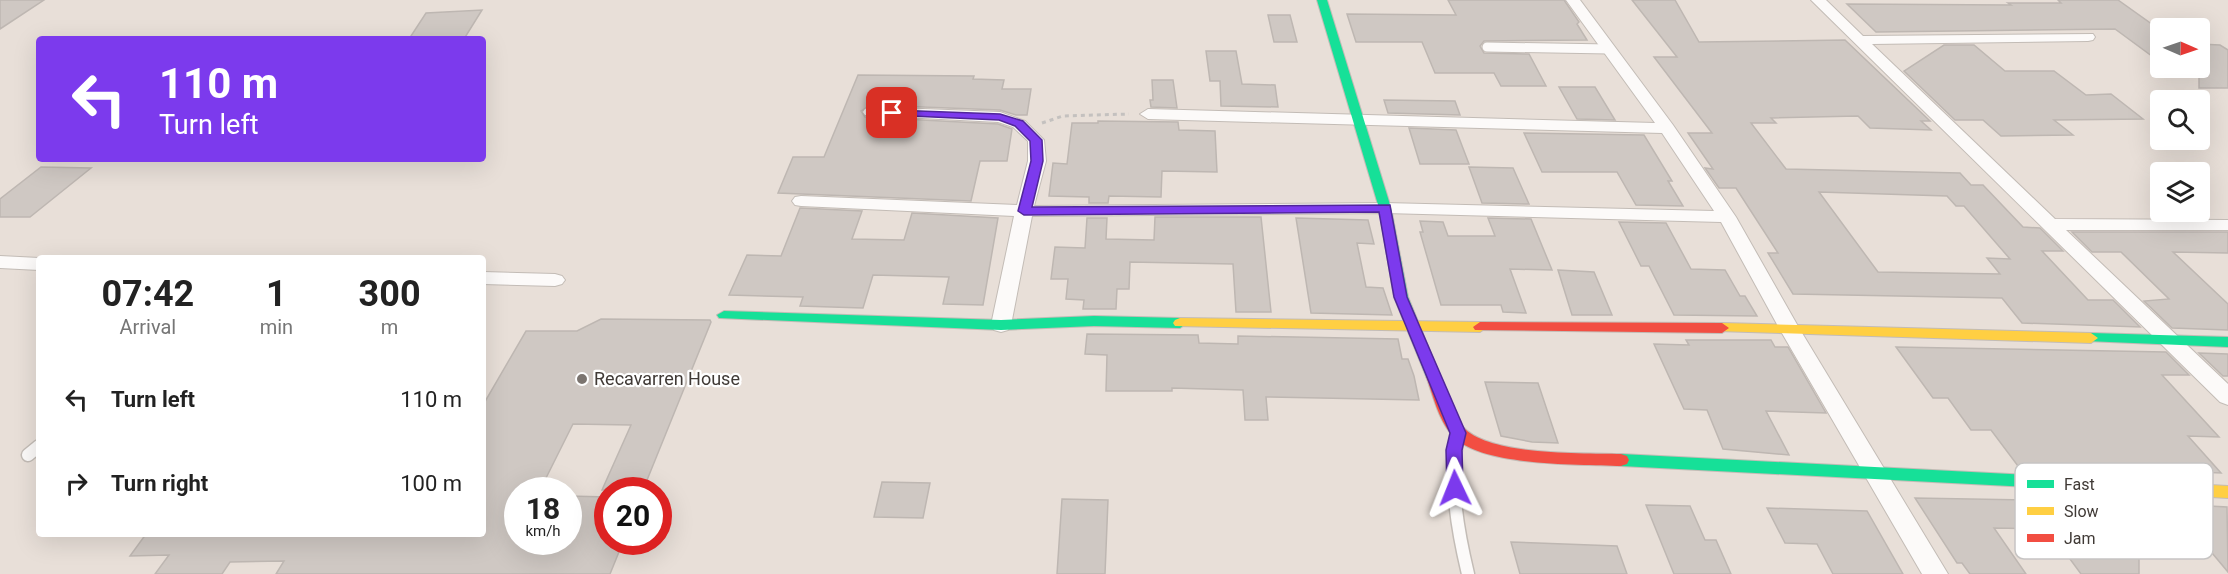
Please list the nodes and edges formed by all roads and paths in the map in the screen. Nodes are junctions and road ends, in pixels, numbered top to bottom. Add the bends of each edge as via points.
1 (1323, 0) edge
2 (1573, 0) edge
3 (1818, 0) edge
4 (2088, 37) dead end
5 (1858, 40) junction
6 (1487, 47) dead end
7 (1609, 49) junction
8 (871, 112) dead end
9 (1148, 114) joint
10 (1359, 120) junction
11 (1667, 128) junction
12 (1025, 129) junction
13 (801, 201) dead end
14 (1385, 208) junction
15 (1024, 211) junction
16 (1727, 217) junction
17 (2049, 224) junction
18 (2228, 225) edge
19 (0, 262) edge
20 (36, 264) edge
21 (486, 278) edge
22 (555, 280) dead end
23 (724, 315) dead end
24 (1001, 325) junction
25 (1411, 327) junction
26 (1788, 328) junction
27 (2172, 341) junction
28 (2228, 342) edge
29 (2228, 397) edge
30 (1458, 433) junction
31 (36, 448) edge
32 (28, 455) dead end
33 (1876, 472) junction
34 (2015, 480) edge
35 (2213, 491) edge
36 (2228, 492) edge
37 (1468, 574) edge
38 (1935, 574) edge

1 - 10 street
2 - 7 street
3 - 5 street
4 - 5 street
5 - 17 street
6 - 7 lane
7 - 11 street
8 - 12 street via 1000,117
9 - 10 street
9 - 12 path via 1063,116
10 - 11 street
10 - 14 street
11 - 16 street
12 - 15 street via 1036,140 1037,161
13 - 15 street
14 - 15 street
14 - 16 street
14 - 25 street via 1401,297
15 - 24 street
16 - 26 street
17 - 18 street
17 - 27 street
19 - 20 street
21 - 22 street
23 - 24 street
24 - 25 street via 1095,321
25 - 26 street
25 - 30 street
26 - 27 street
26 - 33 street
27 - 28 street
27 - 29 street
30 - 33 street via 1482,447 1532,456
30 - 37 lane via 1454,450 1456,526
31 - 32 lane
33 - 34 street
33 - 38 street
35 - 36 street

